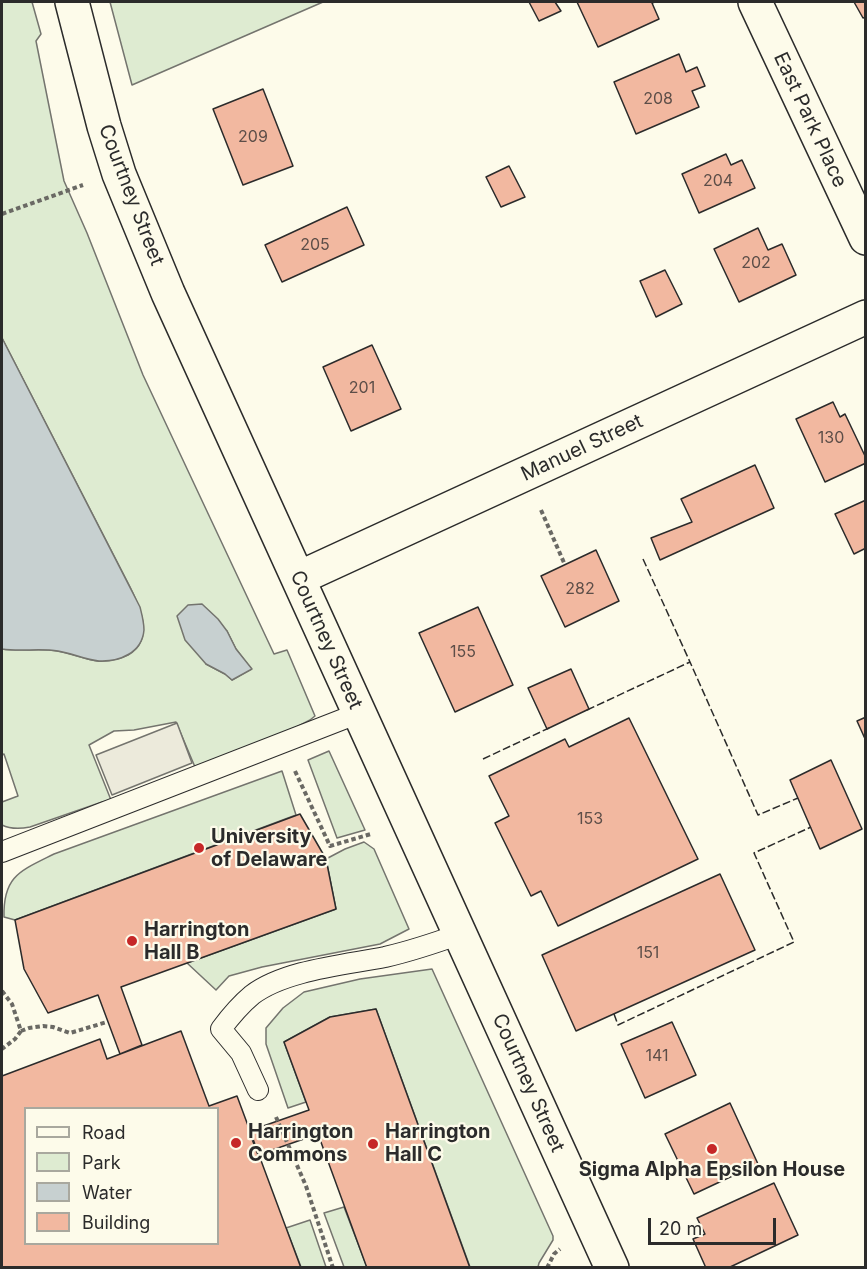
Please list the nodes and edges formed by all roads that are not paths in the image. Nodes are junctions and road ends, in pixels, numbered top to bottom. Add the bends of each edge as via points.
1 (72, 2) edge
2 (755, 2) edge
3 (866, 238) edge
4 (866, 317) edge
5 (299, 578) junction
6 (359, 713) junction
7 (2, 852) edge
8 (460, 934) junction
9 (258, 1090) road end
10 (612, 1268) edge

1 - 5 street, Courtney Street via 119,174 168,293
2 - 3 street, East Park Place
4 - 5 street, Manuel Street
5 - 6 street, Courtney Street
6 - 7 lane
6 - 8 street, Courtney Street
8 - 9 lane via 413,951 300,973 253,995 221,1029 241,1053
8 - 10 street, Courtney Street

